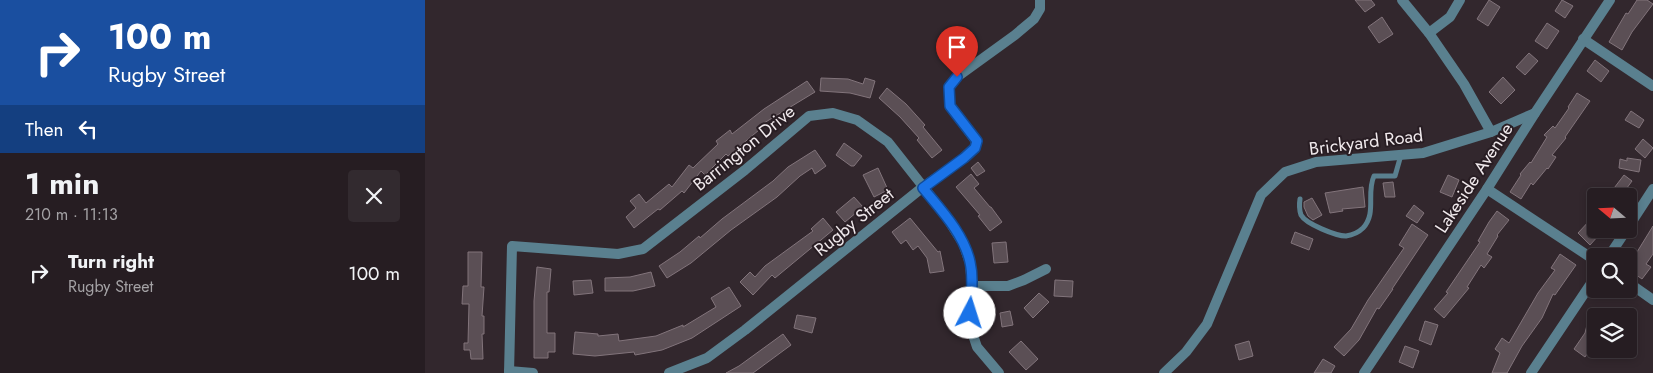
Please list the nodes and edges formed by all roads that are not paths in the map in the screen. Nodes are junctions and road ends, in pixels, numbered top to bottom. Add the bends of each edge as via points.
1 (1402, 0) edge
2 (1461, 0) edge
3 (1610, 0) edge
4 (1040, 5) edge
5 (1429, 33) junction
6 (1583, 38) junction
7 (1653, 86) edge
8 (1535, 113) junction
9 (1491, 132) junction
10 (1401, 155) junction
11 (923, 188) junction
12 (1487, 189) junction
13 (1653, 189) edge
14 (1300, 199) dead end
15 (1637, 214) edge
16 (1587, 255) edge
17 (1046, 269) dead end
18 (972, 286) junction
19 (1587, 289) edge
20 (1637, 289) edge
21 (1653, 300) edge
22 (509, 372) edge
23 (533, 373) edge
24 (669, 373) edge
25 (999, 373) edge
26 (1164, 373) edge
27 (1364, 373) edge
28 (1531, 373) edge

1 - 5 street
2 - 5 street via 1450,17
3 - 6 street, Lakeside Avenue
4 - 11 street, Rugby Street via 1034,19 957,77 949,87 950,106 977,141 975,148 964,158
5 - 9 street via 1465,84
6 - 7 street
6 - 8 street, Lakeside Avenue
8 - 9 street, Brickyard Road
8 - 12 street, Lakeside Avenue
9 - 10 street, Brickyard Road via 1423,153
10 - 14 lane via 1395,176 1374,176 1371,183 1372,213 1365,227 1355,234 1344,236 1313,224 1302,217
10 - 26 street, Brickyard Road via 1316,162 1285,172 1261,195 1207,324
11 - 18 street, Barrington Drive via 963,243 970,263
11 - 22 street, Barrington Drive via 888,142 857,120 833,113 809,116 643,249 618,254 512,246
11 - 24 street, Rugby Street via 707,358
12 - 16 street
12 - 27 street, Lakeside Avenue
13 - 15 street
17 - 18 street via 1008,286
18 - 25 street, Barrington Drive via 970,326 977,347
19 - 28 street
20 - 21 street
22 - 23 street

